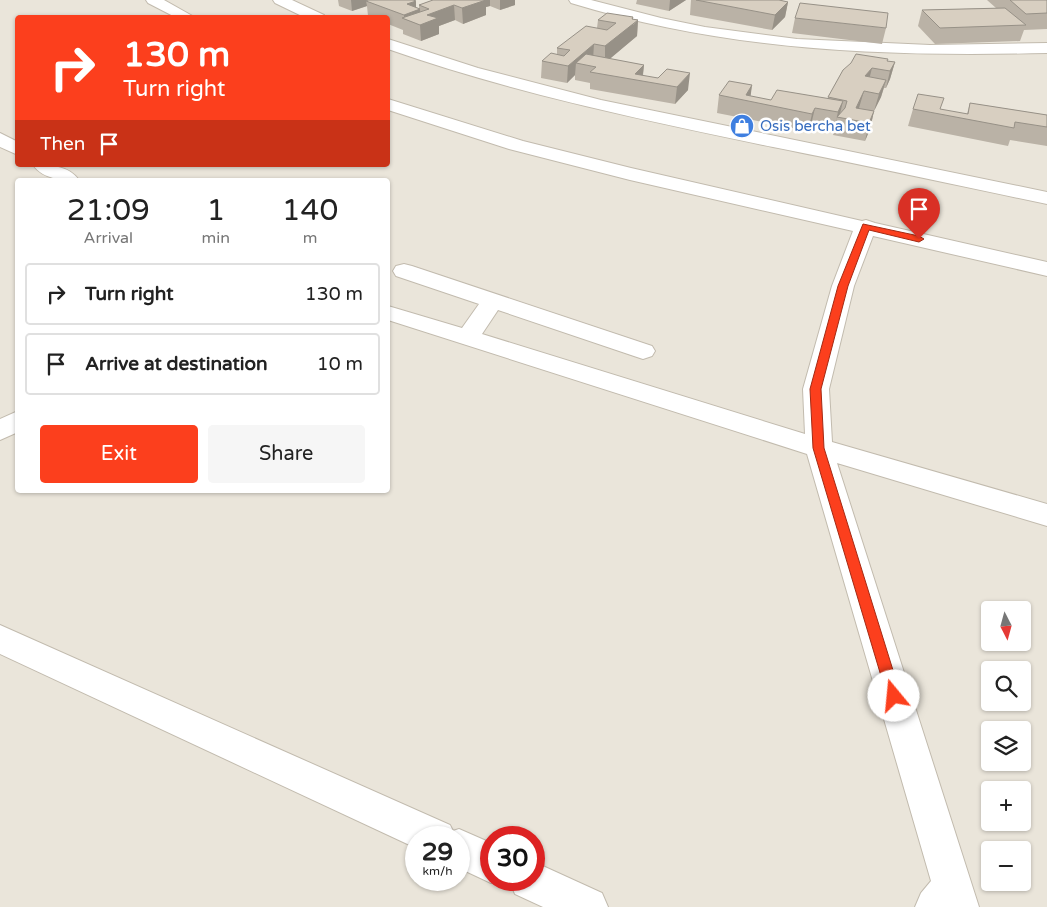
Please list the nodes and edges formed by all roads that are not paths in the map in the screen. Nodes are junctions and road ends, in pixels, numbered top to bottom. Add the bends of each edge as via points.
1 (153, 0) edge
2 (280, 0) edge
3 (576, 0) edge
4 (628, 0) edge
5 (610, 12) junction
6 (183, 15) edge
7 (312, 15) edge
8 (390, 45) edge
9 (1047, 48) edge
10 (390, 105) edge
11 (0, 139) edge
12 (15, 148) edge
13 (46, 167) edge
14 (66, 178) edge
15 (1047, 198) edge
16 (866, 226) junction
17 (1047, 269) edge
18 (404, 271) dead end
19 (494, 300) junction
20 (390, 314) edge
21 (466, 339) junction
22 (643, 351) dead end
23 (15, 422) edge
24 (0, 431) edge
25 (819, 448) junction
26 (1047, 515) edge
27 (0, 639) edge
28 (410, 826) edge
29 (545, 887) edge
30 (949, 900) edge
31 (588, 907) edge

1 - 6 street
2 - 7 street
3 - 5 street
4 - 5 street
5 - 9 street via 716,32 833,47 930,50
8 - 15 street via 541,91
10 - 16 street via 516,145 630,174
11 - 12 street
13 - 14 street
16 - 17 street
16 - 25 street via 843,286 816,389
18 - 19 street
19 - 21 street
19 - 22 street
20 - 21 street
21 - 25 street
23 - 24 street
25 - 26 street
25 - 30 street
27 - 28 street
29 - 31 street

